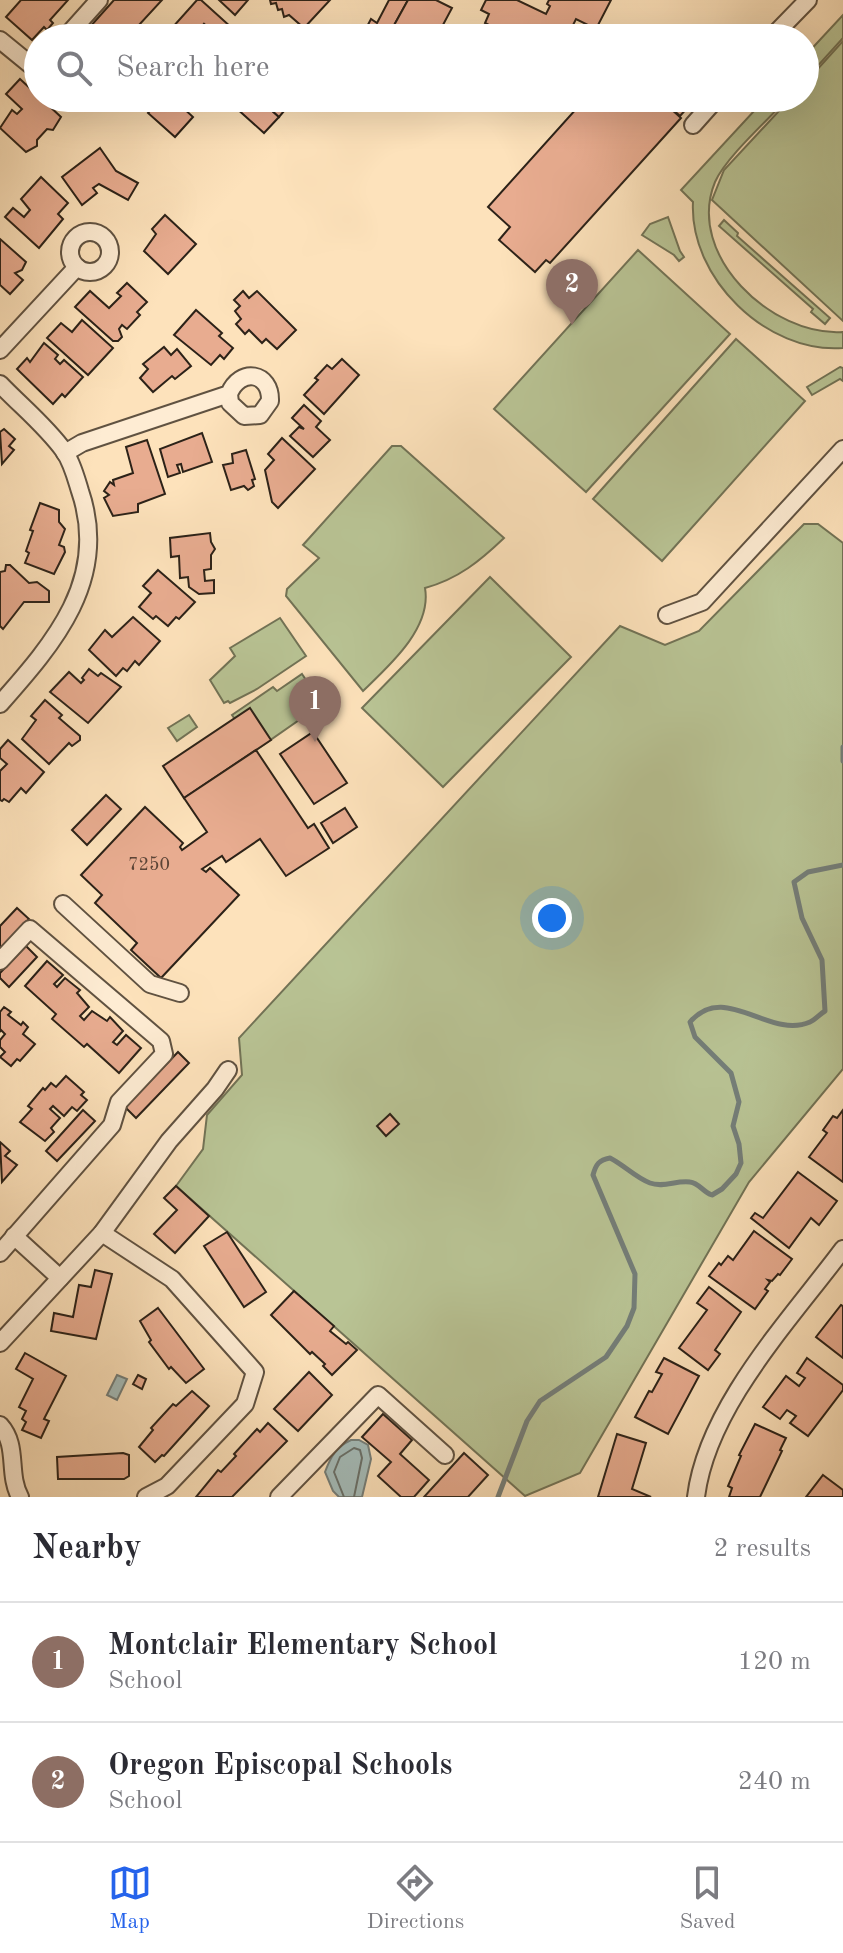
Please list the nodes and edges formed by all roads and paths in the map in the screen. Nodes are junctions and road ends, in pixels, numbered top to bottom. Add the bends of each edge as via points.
1 (99, 0) edge
2 (808, 0) edge
3 (78, 24) edge
4 (785, 24) edge
5 (0, 40) edge
6 (24, 59) edge
7 (705, 112) edge
8 (693, 125) dead end
9 (77, 267) dead end
10 (0, 350) edge
11 (0, 384) edge
12 (229, 394) dead end
13 (843, 449) edge
14 (65, 453) junction
15 (667, 615) dead end
16 (0, 704) edge
17 (63, 904) dead end
18 (0, 961) edge
19 (180, 993) dead end
20 (228, 1070) dead end
21 (102, 1233) junction
22 (14, 1236) junction
23 (843, 1249) edge
24 (0, 1253) edge
25 (60, 1278) junction
26 (0, 1343) edge
27 (0, 1425) edge
28 (445, 1455) dead end
29 (20, 1497) edge
30 (146, 1497) edge
31 (279, 1497) edge
32 (696, 1497) edge

1 - 3 street
2 - 4 street
5 - 6 street
7 - 8 street
9 - 10 street
11 - 14 street
12 - 14 street
13 - 15 street via 702,602
14 - 16 street via 84,503 88,557 61,631
17 - 19 street via 150,984
18 - 22 street via 30,929 161,1041 164,1054 119,1102 112,1125
20 - 21 street
21 - 25 street
21 - 30 street via 172,1279 255,1372 245,1404 167,1486
22 - 24 street
22 - 25 street
23 - 32 street via 733,1395 710,1444
25 - 26 street
27 - 29 street via 11,1439 12,1482
28 - 31 street via 378,1395

